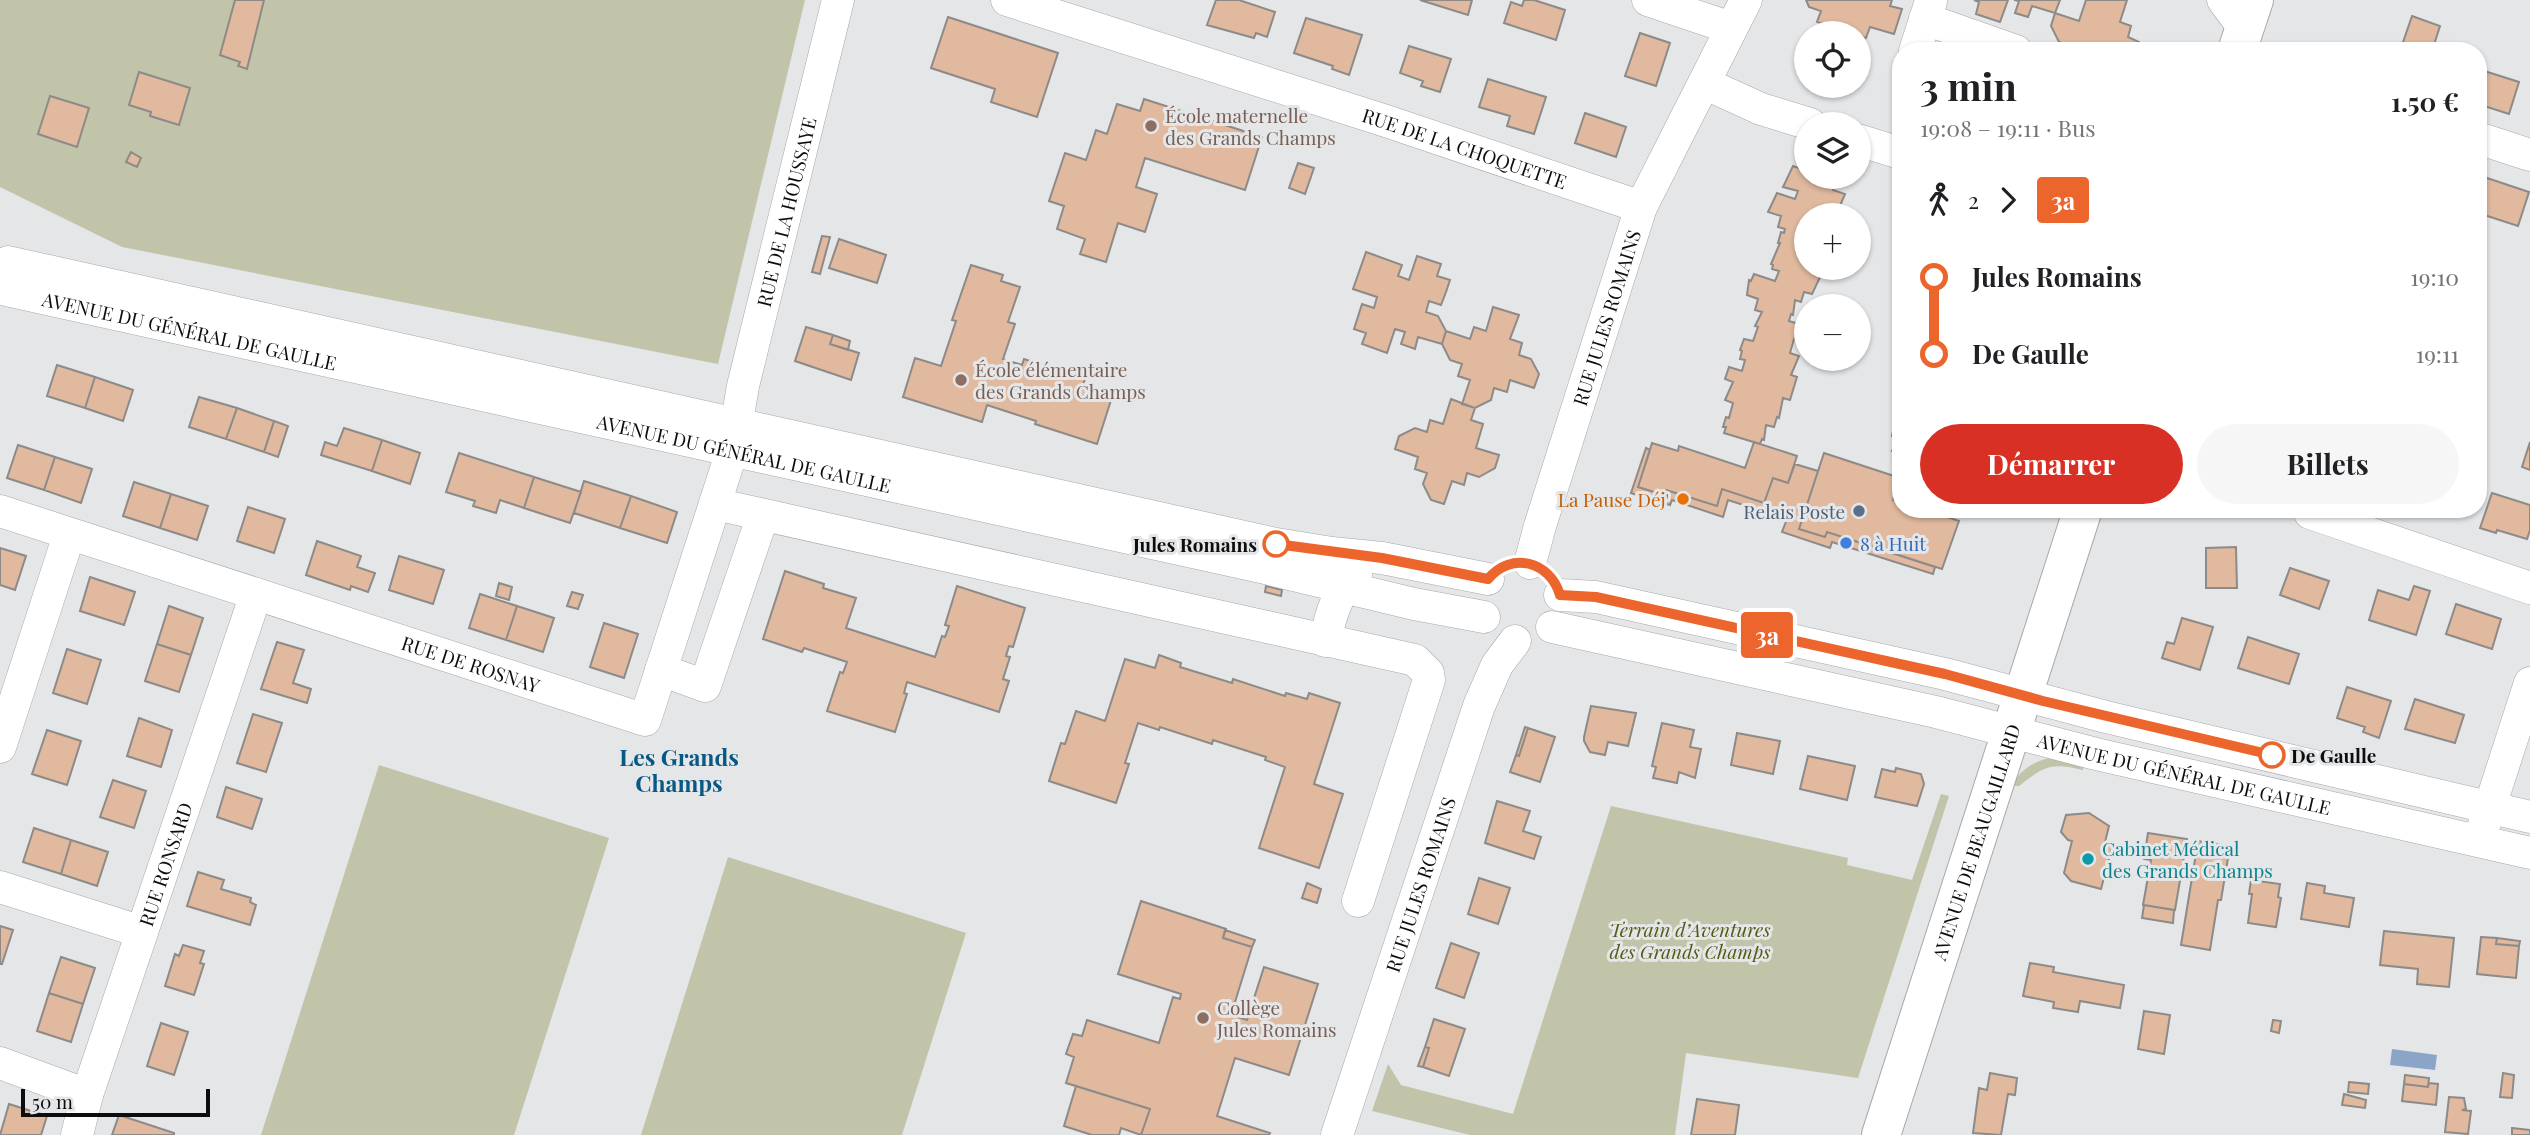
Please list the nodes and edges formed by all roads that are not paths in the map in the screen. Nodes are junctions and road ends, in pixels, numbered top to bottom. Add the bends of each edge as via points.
1 (838, 0) edge
2 (1007, 0) edge
3 (1648, 0) edge
4 (1746, 0) edge
5 (1070, 9) edge
6 (1928, 10) edge
7 (1731, 28) junction
8 (1918, 42) edge
9 (1997, 42) edge
10 (1704, 83) junction
11 (1794, 119) edge
12 (2487, 141) edge
13 (1871, 143) edge
14 (1892, 150) edge
15 (2530, 155) edge
16 (1641, 207) junction
17 (3, 270) edge
18 (735, 437) junction
19 (715, 504) junction
20 (0, 511) edge
21 (763, 515) junction
22 (2080, 518) edge
23 (2325, 518) edge
24 (69, 534) junction
25 (1382, 558) junction
26 (1530, 563) junction
27 (1488, 579) junction
28 (1343, 587) junction
29 (2530, 587) edge
30 (256, 594) junction
31 (1560, 595) junction
32 (1484, 617) junction
33 (1552, 627) junction
34 (1325, 640) junction
35 (1515, 641) junction
36 (661, 670) junction
37 (2530, 684) edge
38 (2022, 696) junction
39 (2011, 732) junction
40 (0, 747) edge
41 (2490, 807) junction
42 (2530, 817) edge
43 (2479, 841) junction
44 (2530, 853) edge
45 (0, 887) edge
46 (1358, 901) dead end
47 (142, 932) junction
48 (4, 1068) edge
49 (87, 1095) junction
50 (77, 1135) edge
51 (1337, 1135) edge
52 (1881, 1135) edge

1 - 18 street, RUE DE LA HOUSSAYE via 743,386
2 - 5 street, RUE DE LA CHOQUETTE
3 - 7 street
4 - 7 street, RUE JULES ROMAINS
5 - 16 street, RUE DE LA CHOQUETTE
6 - 8 street
6 - 9 street
7 - 10 street, RUE JULES ROMAINS
10 - 11 street
10 - 16 street, RUE JULES ROMAINS
12 - 15 street
13 - 14 street
16 - 26 street, RUE JULES ROMAINS
17 - 18 street, AVENUE DU GÉNÉRAL DE GAULLE
18 - 19 street, RUE DE ROSNAY
18 - 25 street, AVENUE DU GÉNÉRAL DE GAULLE via 1276,544
18 - 28 street, AVENUE DU GÉNÉRAL DE GAULLE
19 - 21 street
19 - 36 street, RUE DE ROSNAY
20 - 24 street, RUE DE ROSNAY
21 - 34 street
21 - 36 street via 705,686
22 - 38 main road, AVENUE DE BEAUGAILLARD
23 - 29 street
24 - 30 street, RUE DE ROSNAY
24 - 40 street
25 - 27 street, AVENUE DU GÉNÉRAL DE GAULLE
25 - 28 street via 1365,564
26 - 27 street via 1506,564
26 - 31 street via 1553,578
27 - 32 street via 1481,598
28 - 32 street, AVENUE DU GÉNÉRAL DE GAULLE
28 - 34 street via 1333,605
30 - 36 street, RUE DE ROSNAY via 645,720
30 - 47 street, RUE RONSARD
31 - 33 street via 1558,618
31 - 38 street, AVENUE DU GÉNÉRAL DE GAULLE via 1652,609 1945,674
32 - 35 street via 1497,633
33 - 35 street via 1535,639
33 - 39 street, AVENUE DU GÉNÉRAL DE GAULLE
34 - 46 street via 1409,658 1421,664 1429,680
35 - 51 street, RUE JULES ROMAINS via 1497,665 1479,706
37 - 41 street
38 - 39 main road, AVENUE DE BEAUGAILLARD
38 - 41 street, AVENUE DU GÉNÉRAL DE GAULLE
39 - 43 street, AVENUE DU GÉNÉRAL DE GAULLE
39 - 52 main road, AVENUE DE BEAUGAILLARD
41 - 42 street, AVENUE DU GÉNÉRAL DE GAULLE
41 - 43 street
43 - 44 street, AVENUE DU GÉNÉRAL DE GAULLE
45 - 47 street
47 - 49 street, RUE RONSARD
48 - 49 street
49 - 50 street, RUE RONSARD

